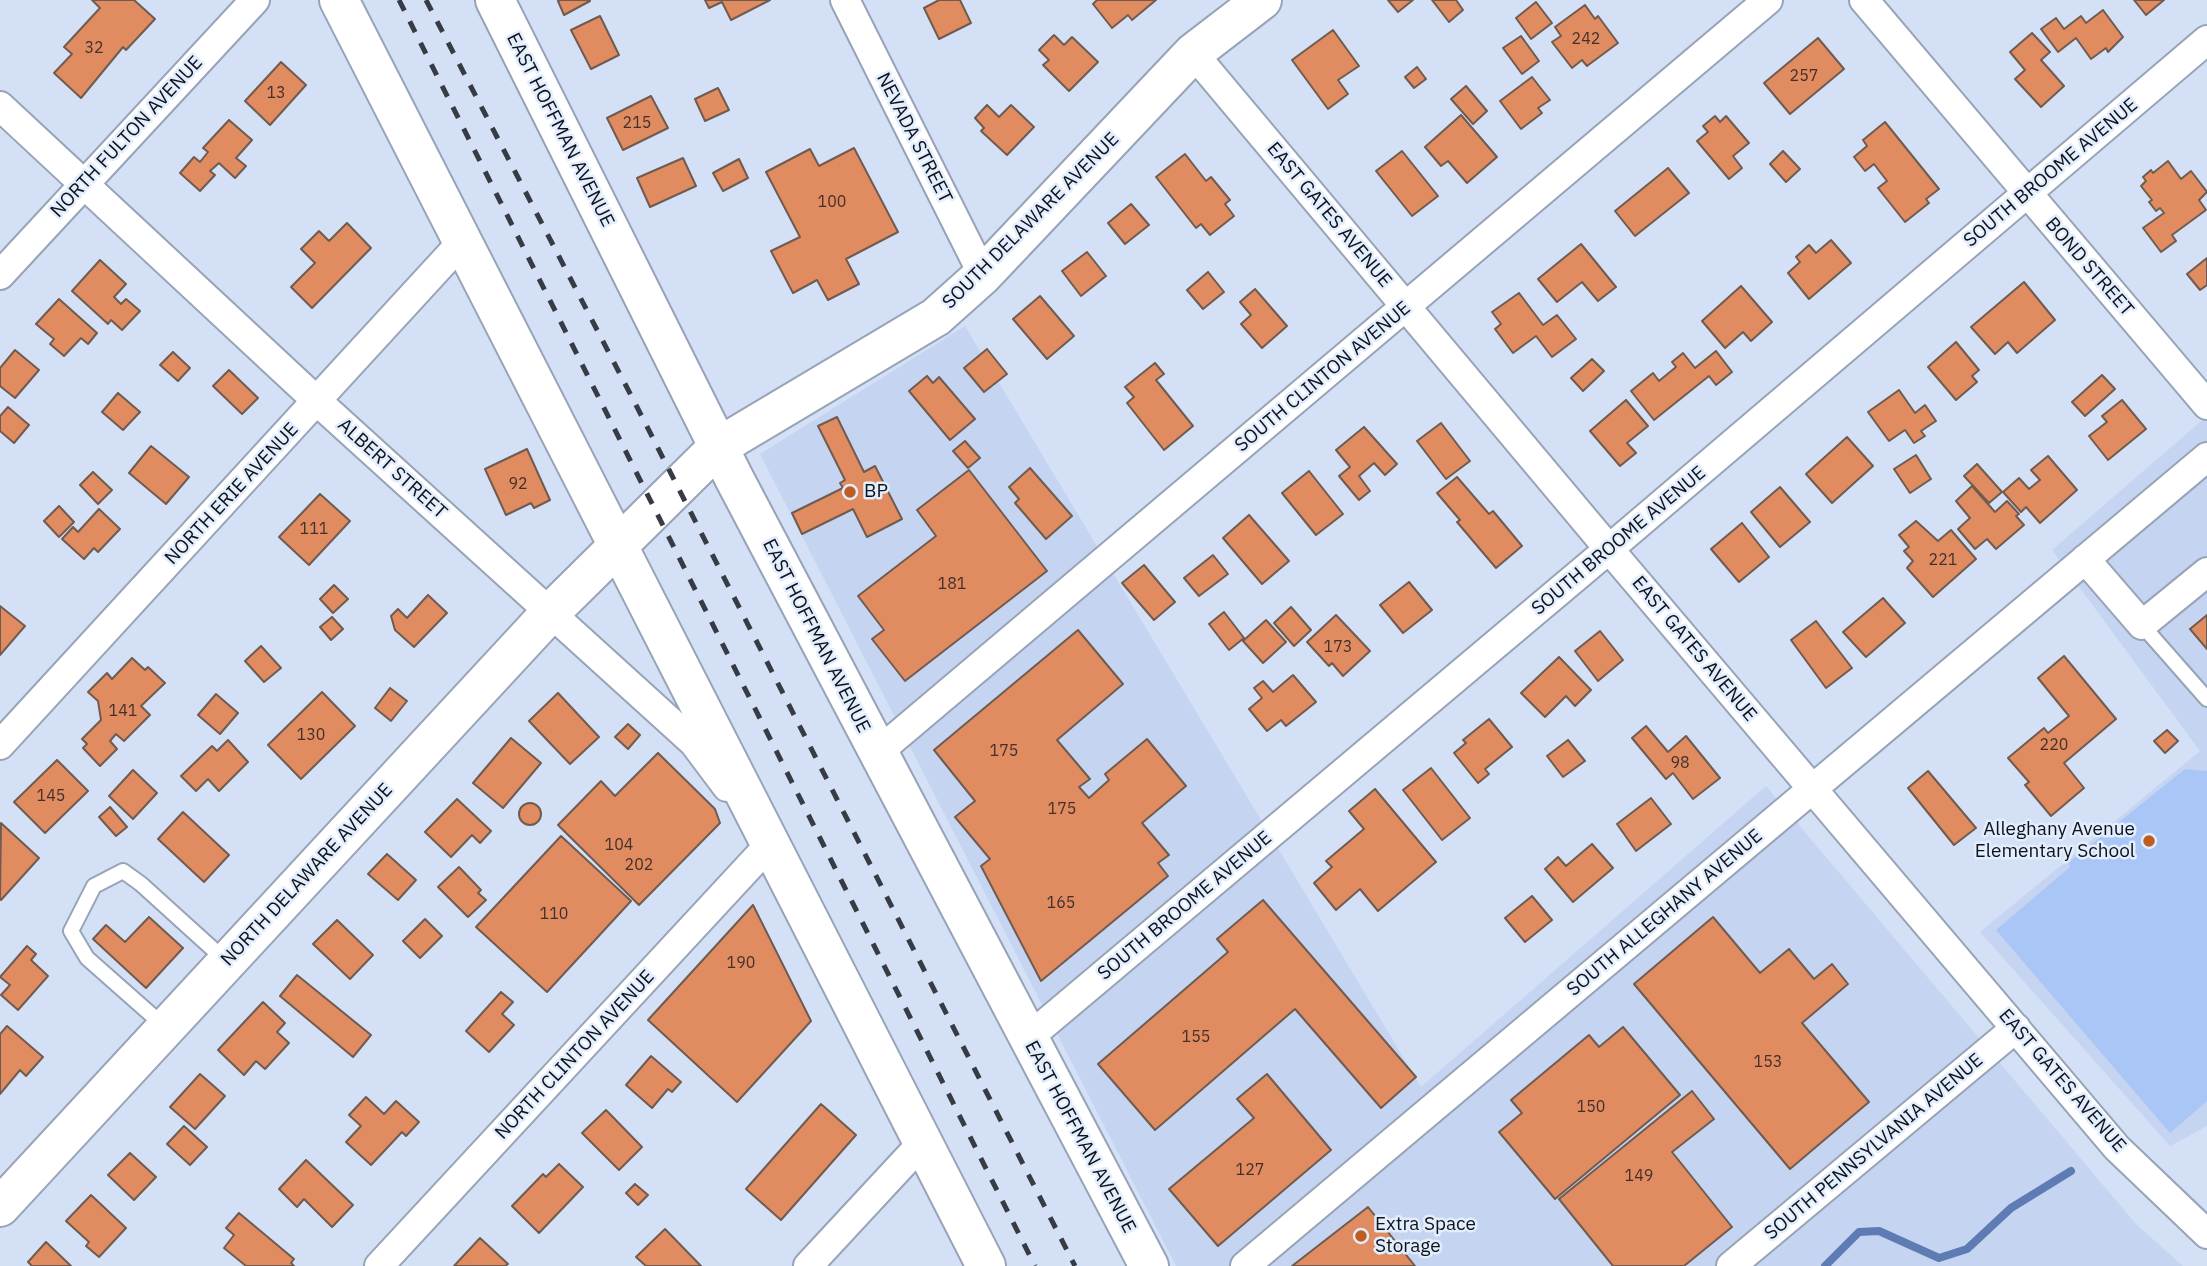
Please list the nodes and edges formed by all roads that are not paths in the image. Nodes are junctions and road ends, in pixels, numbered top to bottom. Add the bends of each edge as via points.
1 (255, 0) edge
2 (339, 0) edge
3 (495, 0) edge
4 (845, 0) edge
5 (1262, 0) edge
6 (1768, 0) edge
7 (1864, 0) edge
8 (2207, 40) edge
9 (1194, 53) junction
10 (0, 106) edge
11 (84, 184) junction
12 (2026, 194) junction
13 (462, 242) junction
14 (0, 275) edge
15 (983, 275) junction
16 (1407, 307) junction
17 (317, 402) junction
18 (2207, 405) edge
19 (718, 447) junction
20 (2207, 457) edge
21 (616, 546) junction
22 (1609, 549) junction
23 (2085, 559) junction
24 (2207, 572) edge
25 (550, 613) junction
26 (2142, 625) junction
27 (2207, 699) edge
28 (0, 745) edge
29 (877, 753) junction
30 (1813, 789) junction
31 (770, 844) junction
32 (227, 962) junction
33 (166, 1028) junction
34 (2016, 1028) junction
35 (1028, 1038) junction
36 (923, 1142) junction
37 (0, 1207) edge
38 (2207, 1234) edge
39 (379, 1266) edge
40 (808, 1266) edge
41 (986, 1266) edge
42 (1149, 1266) edge
43 (1245, 1266) edge
44 (1731, 1266) edge

1 - 11 street, NORTH FULTON AVENUE
2 - 13 street
3 - 19 street, EAST HOFFMAN AVENUE
4 - 15 street, NEVADA STREET
5 - 9 street, SOUTH DELAWARE AVENUE
6 - 16 street, SOUTH CLINTON AVENUE
7 - 12 street, BOND STREET
8 - 12 street, SOUTH BROOME AVENUE
9 - 15 street, SOUTH DELAWARE AVENUE
9 - 16 street, EAST GATES AVENUE
10 - 11 street, ALBERT STREET
11 - 14 street, NORTH FULTON AVENUE
11 - 17 street, ALBERT STREET
12 - 18 street, BOND STREET
12 - 22 street, SOUTH BROOME AVENUE
13 - 17 street, NORTH ERIE AVENUE
13 - 21 street
15 - 19 street, SOUTH DELAWARE AVENUE via 936,317
16 - 22 street, EAST GATES AVENUE
16 - 29 street, SOUTH CLINTON AVENUE
17 - 25 street, ALBERT STREET
17 - 28 street, NORTH ERIE AVENUE
19 - 21 street, SOUTH DELAWARE AVENUE
19 - 29 street, EAST HOFFMAN AVENUE
20 - 23 street, SOUTH ALLEGHANY AVENUE
21 - 25 street, NORTH DELAWARE AVENUE
21 - 31 street
22 - 30 street, EAST GATES AVENUE
22 - 35 street, SOUTH BROOME AVENUE
23 - 26 street
23 - 30 street, SOUTH ALLEGHANY AVENUE
24 - 26 street
25 - 31 street, ALBERT STREET via 694,743
25 - 32 street, NORTH DELAWARE AVENUE
26 - 27 lane
29 - 35 street, EAST HOFFMAN AVENUE
30 - 34 street, EAST GATES AVENUE
30 - 43 street, SOUTH ALLEGHANY AVENUE
31 - 36 street
31 - 39 street, NORTH CLINTON AVENUE
32 - 33 street, NORTH DELAWARE AVENUE
32 - 33 lane via 123,871 94,886 71,931 87,958
33 - 37 street, NORTH DELAWARE AVENUE
34 - 38 street, EAST GATES AVENUE via 2118,1148
34 - 44 street, SOUTH PENNSYLVANIA AVENUE
35 - 42 street, EAST HOFFMAN AVENUE
36 - 40 street
36 - 41 street

